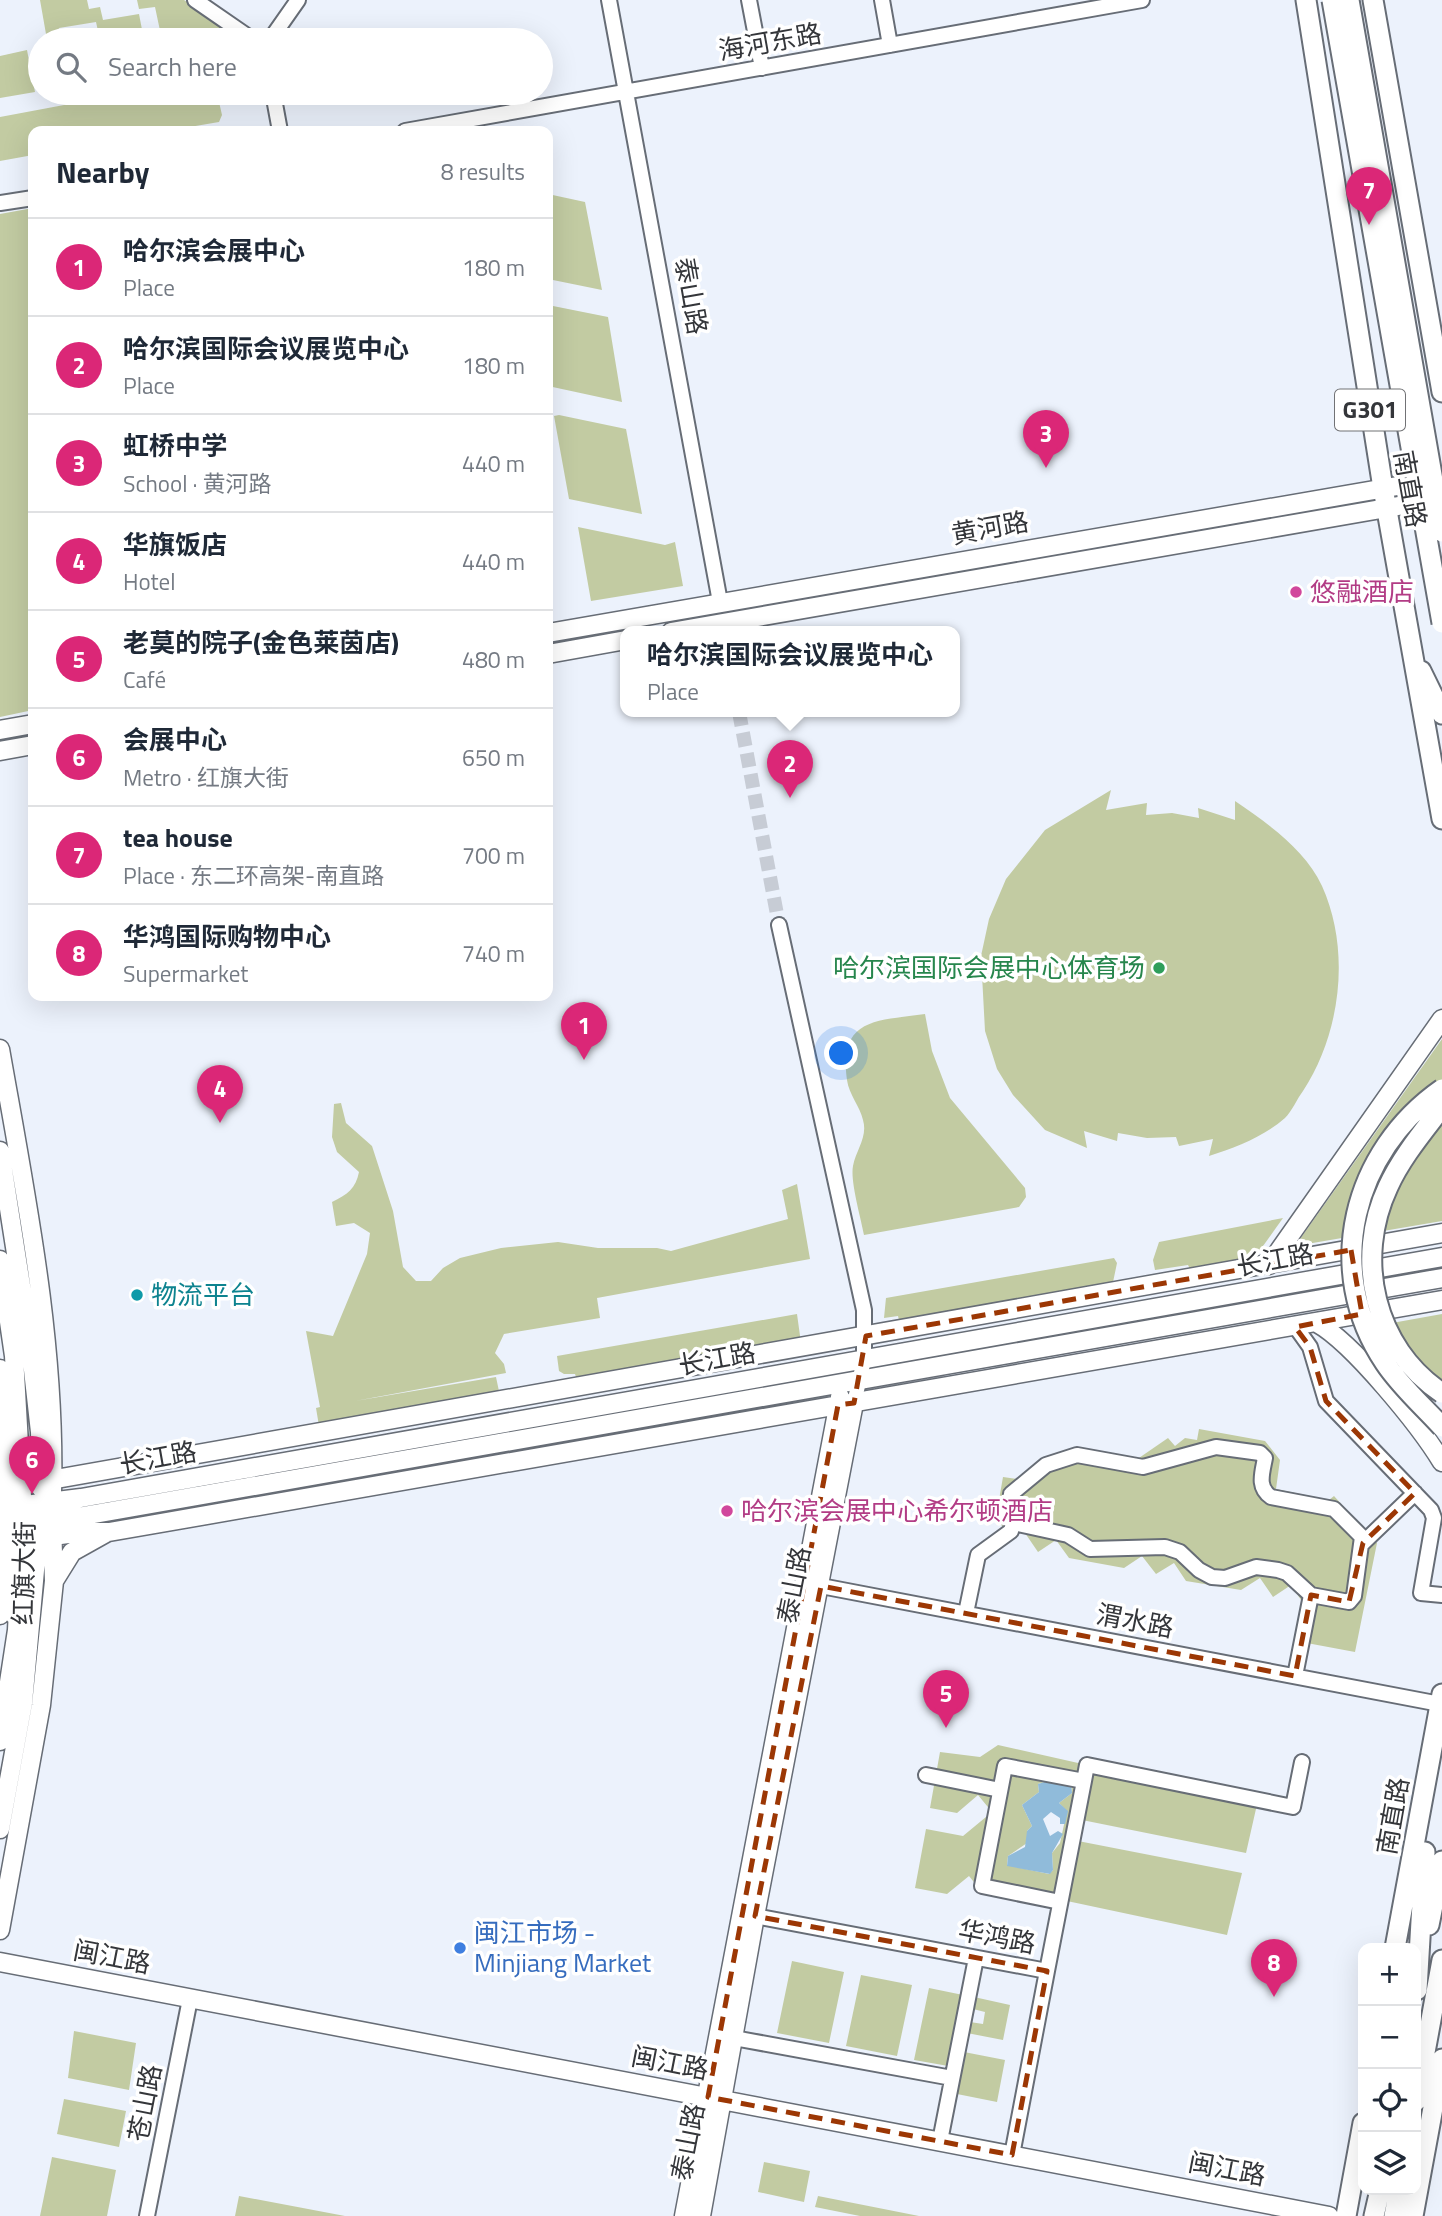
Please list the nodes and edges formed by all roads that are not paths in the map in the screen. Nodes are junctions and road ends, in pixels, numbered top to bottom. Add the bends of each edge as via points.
1 (195, 0) edge
2 (298, 0) edge
3 (609, 0) edge
4 (749, 0) edge
5 (882, 0) edge
6 (1142, 0) edge
7 (1306, 0) edge
8 (1332, 0) edge
9 (1349, 0) edge
10 (1373, 0) edge
11 (236, 28) edge
12 (278, 28) edge
13 (890, 45) junction
14 (762, 68) junction
15 (627, 92) junction
16 (275, 105) edge
17 (553, 105) edge
18 (553, 105) edge
19 (279, 126) edge
20 (433, 126) edge
21 (28, 199) edge
22 (0, 204) edge
23 (1442, 392) edge
24 (1442, 478) edge
25 (1383, 488) junction
26 (1442, 498) edge
27 (1387, 508) junction
28 (1442, 532) edge
29 (720, 601) junction
30 (1442, 623) edge
31 (731, 626) edge
32 (553, 632) edge
33 (620, 641) edge
34 (1410, 648) junction
35 (553, 653) edge
36 (1442, 714) edge
37 (28, 725) edge
38 (0, 730) edge
39 (28, 746) edge
40 (0, 751) edge
41 (1442, 819) edge
42 (779, 925) tunnel mouth
43 (1442, 1019) edge
44 (0, 1049) edge
45 (1442, 1089) edge
46 (1442, 1107) edge
47 (0, 1151) edge
48 (1442, 1233) edge
49 (1442, 1257) edge
50 (0, 1260) edge
51 (1269, 1265) junction
52 (1442, 1278) edge
53 (1442, 1300) edge
54 (5, 1314) edge
55 (1317, 1323) junction
56 (1295, 1326) junction
57 (844, 1334) junction
58 (866, 1336) junction
59 (864, 1360) junction
60 (845, 1363) junction
61 (0, 1369) edge
62 (851, 1381) junction
63 (1442, 1393) edge
64 (846, 1404) junction
65 (1442, 1427) edge
66 (55, 1447) junction
67 (2, 1460) edge
68 (1442, 1462) edge
69 (108, 1472) junction
70 (47, 1482) junction
71 (9, 1488) edge
72 (1415, 1493) junction
73 (24, 1522) edge
74 (1013, 1523) junction
75 (109, 1532) junction
76 (1363, 1543) junction
77 (1, 1568) edge
78 (54, 1581) junction
79 (821, 1586) junction
80 (1311, 1595) junction
81 (1442, 1595) edge
82 (965, 1613) junction
83 (0, 1615) edge
84 (1295, 1676) junction
85 (1441, 1699) edge
86 (0, 1741) edge
87 (1442, 1758) edge
88 (1302, 1762) dead end
89 (926, 1775) dead end
90 (1084, 1781) junction
91 (1000, 1790) junction
92 (0, 1829) edge
93 (1442, 1861) edge
94 (1060, 1902) junction
95 (755, 1916) junction
96 (0, 1930) edge
97 (1396, 1943) edge
98 (976, 1958) junction
99 (1442, 1960) edge
100 (0, 1962) edge
101 (1442, 1969) edge
102 (1047, 1971) junction
103 (0, 1972) edge
104 (1423, 1992) edge
105 (189, 2003) junction
106 (734, 2038) junction
107 (1442, 2059) edge
108 (1418, 2069) edge
109 (952, 2078) junction
110 (715, 2103) junction
111 (1361, 2132) edge
112 (940, 2141) junction
113 (1012, 2155) junction
114 (1379, 2195) edge
115 (1398, 2195) edge
116 (148, 2216) edge
117 (684, 2216) edge
118 (701, 2216) edge
119 (1289, 2216) edge
120 (1329, 2216) edge
121 (1346, 2216) edge
122 (1374, 2216) edge
123 (1394, 2216) edge
124 (1413, 2216) edge

1 - 11 street
2 - 12 street
3 - 15 street, 泰山路
4 - 14 street
5 - 13 street
6 - 13 street, 海河东路
7 - 25 highway, 南直路 / G301
8 - 30 highway, bridge
9 - 28 highway, bridge
10 - 23 highway, G301
13 - 14 street, 海河东路
14 - 15 street, 海河东路
15 - 17 street, 海河东路
15 - 29 street, 泰山路
16 - 19 street
18 - 20 street, 海河东路
21 - 22 street
24 - 25 main road, 黄河路
25 - 27 highway, 南直路 / G301
25 - 29 main road, 黄河路
26 - 27 main road, 黄河路
27 - 31 main road, 黄河路
27 - 34 highway, 南直路 / G301
29 - 32 main road, 黄河路
33 - 35 main road
34 - 36 highway
34 - 41 highway, 南直路 / G301
37 - 38 main road
39 - 40 main road
42 - 58 street, 泰山路
43 - 51 main road
44 - 66 main road, 红旗大街 via 45,1318
45 - 65 highway, bridge via 1404,1121 1373,1166 1354,1220 1351,1254 1354,1286 1376,1346 1398,1380
46 - 63 highway, bridge via 1388,1187 1376,1219 1371,1257 1375,1296 1388,1334 1411,1366
47 - 70 main road, 红旗大街
48 - 51 main road
49 - 59 main road, 长江路
50 - 54 main road, 红旗大街
51 - 58 main road
52 - 62 main road, 长江路
53 - 55 main road
54 - 71 main road, 红旗大街 via 18,1406
55 - 56 main road
55 - 68 main road via 1343,1341
56 - 64 main road
56 - 72 street via 1310,1347 1325,1401
57 - 58 main road
57 - 60 main road, 泰山路
57 - 69 main road
58 - 59 street, 泰山路
59 - 60 main road, 长江路
59 - 62 street, 泰山路
60 - 62 main road, 泰山路
60 - 73 main road, 长江路
61 - 67 main road, 红旗大街
62 - 64 main road, 泰山路
62 - 73 main road, 长江路
64 - 75 main road
64 - 79 main road, 泰山路
64 - 110 main road, 泰山路
66 - 69 main road via 74,1469
66 - 70 main road, 红旗大街
67 - 71 main road, 红旗大街
69 - 70 main road
70 - 71 main road
70 - 73 main road, 红旗大街
71 - 73 main road, 红旗大街
72 - 76 street
72 - 81 street via 1434,1518 1421,1593
73 - 75 main road
73 - 77 main road, 红旗大街
73 - 78 main road, 红旗大街
73 - 86 main road, 红旗大街 via 17,1630
73 - 92 main road, 红旗大街 via 23,1703
74 - 76 street via 1008,1518 1012,1494 1046,1465 1077,1455 1143,1466 1231,1447 1265,1458 1260,1485 1271,1497 1334,1509
74 - 80 street via 1068,1535 1090,1549 1165,1547 1180,1552 1212,1577 1225,1578 1256,1567 1278,1570
74 - 82 street via 1011,1531 978,1555
75 - 78 main road via 72,1552
76 - 80 street via 1349,1602
77 - 83 main road, 红旗大街
78 - 96 main road, 红旗大街 via 41,1705
79 - 82 street, 渭水路
79 - 95 main road, 泰山路
80 - 84 street
82 - 84 street, 渭水路
84 - 85 street, 渭水路
85 - 97 highway, 南直路
87 - 104 highway via 1422,1869
88 - 90 street via 1293,1807 1087,1765
89 - 91 street
90 - 91 street via 1004,1766
90 - 94 street
91 - 94 street via 982,1886
93 - 104 highway
94 - 102 street
95 - 98 street, 华鸿路
95 - 106 main road, 泰山路
98 - 102 street, 华鸿路
98 - 109 street
99 - 104 highway
100 - 105 main road, 闽江路
101 - 104 highway
102 - 113 street, 华鸿路
103 - 105 main road, 闽江路
104 - 108 highway
105 - 110 main road, 闽江路
105 - 116 street, 苍山路
106 - 109 street
106 - 110 main road, 泰山路
107 - 124 highway
109 - 112 street
110 - 112 main road, 闽江路
110 - 117 main road, 泰山路
110 - 118 main road, 泰山路
110 - 119 main road, 闽江路
111 - 121 highway
112 - 113 main road, 闽江路
113 - 120 main road, 闽江路
114 - 122 highway
115 - 123 highway

